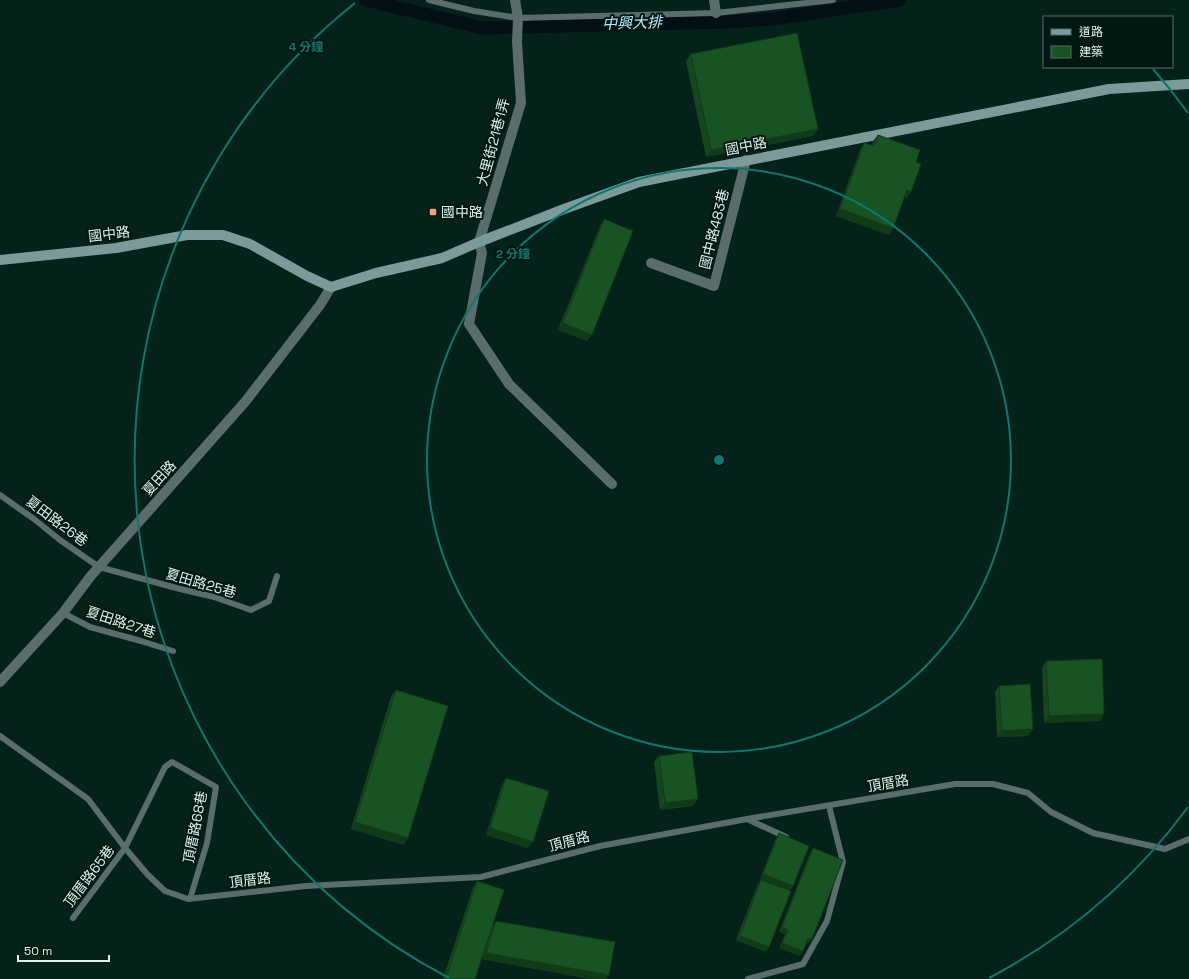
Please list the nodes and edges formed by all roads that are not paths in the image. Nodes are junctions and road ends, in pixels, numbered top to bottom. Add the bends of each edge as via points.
1 (429, 0) edge
2 (515, 0) edge
3 (714, 0) edge
4 (832, 0) edge
5 (716, 12) junction
6 (518, 18) junction
7 (1189, 84) edge
8 (746, 160) junction
9 (479, 242) junction
10 (0, 260) edge
11 (652, 263) dead end
12 (331, 287) junction
13 (612, 484) dead end
14 (0, 494) edge
15 (99, 567) junction
16 (276, 576) dead end
17 (63, 613) junction
18 (173, 651) dead end
19 (0, 682) edge
20 (0, 736) edge
21 (829, 806) junction
22 (747, 819) junction
23 (1189, 839) edge
24 (795, 841) edge
25 (125, 848) junction
26 (836, 859) edge
27 (843, 862) junction
28 (190, 899) junction
29 (73, 918) dead end
30 (748, 979) edge

1 - 6 lane
2 - 6 street, 大里街21巷1弄
3 - 5 street
4 - 5 lane
5 - 6 lane
6 - 9 street, 大里街21巷1弄 via 521,103
7 - 8 street, 國中路 via 1109,89
8 - 9 street, 國中路 via 639,182
8 - 11 street, 國中路483巷 via 714,286
9 - 12 street, 國中路 via 442,258
9 - 13 street via 482,254 469,324 509,384
10 - 12 street, 國中路 via 116,248 187,235 223,234 250,244
12 - 15 street, 夏田路 via 245,402
14 - 15 lane, 夏田路26巷
15 - 16 lane, 夏田路25巷 via 214,597 251,610 269,602
15 - 17 street, 夏田路
17 - 18 lane, 夏田路27巷 via 90,626
17 - 19 street, 夏田路
20 - 25 lane, 頂厝路 via 88,799
21 - 22 lane, 頂厝路
21 - 23 lane, 頂厝路 via 956,784 993,784 1028,793 1051,812 1093,833 1165,849
21 - 27 lane
22 - 24 lane
22 - 28 lane, 頂厝路 via 600,846 481,877 306,886
25 - 28 lane, 頂厝路 via 165,891
25 - 28 lane, 頂厝路68巷 via 165,767 172,762 216,787 207,843
25 - 29 lane, 頂厝路65巷
26 - 27 lane
27 - 30 lane via 827,921 803,964

